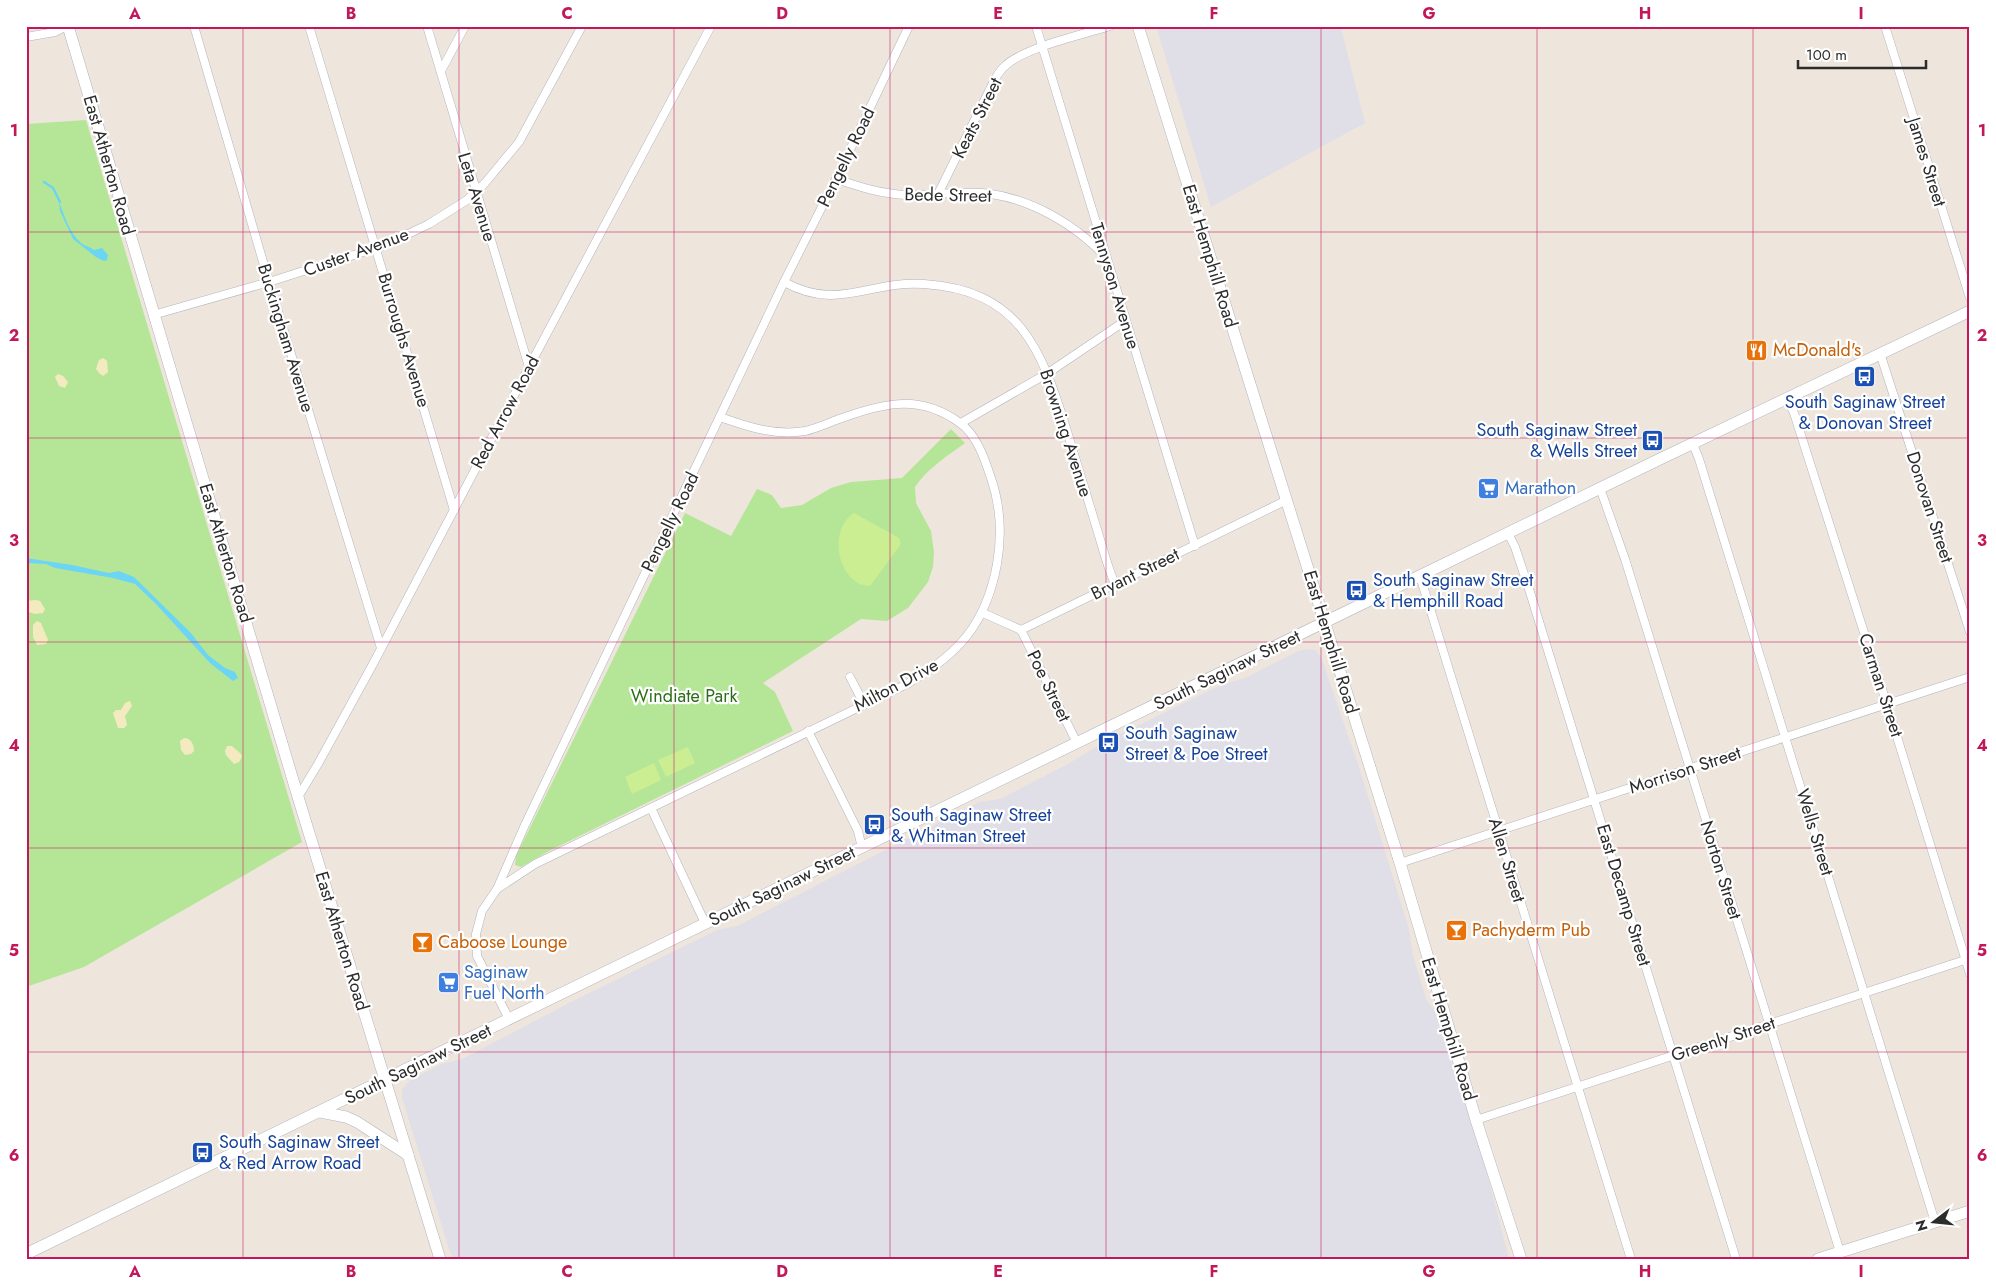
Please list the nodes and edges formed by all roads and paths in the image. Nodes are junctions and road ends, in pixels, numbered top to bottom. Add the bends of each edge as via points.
1 (68, 26) edge
2 (194, 26) edge
3 (309, 26) edge
4 (427, 26) edge
5 (465, 26) edge
6 (582, 26) edge
7 (711, 26) edge
8 (909, 26) edge
9 (1036, 26) edge
10 (1110, 26) edge
11 (1138, 26) edge
12 (1886, 26) edge
13 (26, 37) edge
14 (1042, 47) junction
15 (441, 71) junction
16 (836, 179) junction
17 (476, 192) junction
18 (939, 192) junction
19 (376, 248) junction
20 (1106, 256) junction
21 (269, 282) junction
22 (784, 282) junction
23 (1970, 298) edge
24 (1970, 310) edge
25 (153, 315) junction
26 (1125, 321) junction
27 (1880, 353) junction
28 (529, 367) junction
29 (1048, 373) junction
30 (1787, 398) junction
31 (720, 417) junction
32 (961, 423) junction
33 (1693, 444) junction
34 (1600, 488) junction
35 (1287, 500) junction
36 (454, 510) junction
37 (1508, 533) junction
38 (1195, 546) junction
39 (1420, 576) junction
40 (1115, 584) junction
41 (983, 613) junction
42 (1325, 623) junction
43 (1021, 630) junction
44 (1970, 632) edge
45 (381, 648) junction
46 (850, 677) dead end
47 (1970, 677) edge
48 (864, 704) junction
49 (1887, 704) junction
50 (808, 731) junction
51 (1786, 738) junction
52 (1077, 743) junction
53 (1690, 768) junction
54 (298, 797) junction
55 (1594, 800) junction
56 (651, 808) junction
57 (1498, 831) junction
58 (862, 848) junction
59 (1400, 863) junction
60 (497, 889) junction
61 (705, 924) junction
62 (1967, 959) edge
63 (1970, 974) edge
64 (1864, 993) junction
65 (509, 1019) junction
66 (1768, 1025) junction
67 (1673, 1055) junction
68 (385, 1080) junction
69 (1577, 1087) junction
70 (320, 1112) junction
71 (1476, 1120) junction
72 (408, 1155) junction
73 (1970, 1211) edge
74 (1935, 1222) junction
75 (1840, 1252) junction
76 (26, 1254) edge
77 (440, 1259) edge
78 (1521, 1259) edge
79 (1631, 1259) edge
80 (1736, 1259) edge
81 (1818, 1259) edge

1 - 13 street via 55,32
1 - 25 street, East Atherton Road
2 - 21 street, Buckingham Avenue
3 - 19 street, Burroughs Avenue
4 - 15 street, Leta Avenue
5 - 15 street
6 - 17 street, Custer Avenue via 519,142
7 - 28 street, Red Arrow Road
8 - 16 street, Pengelly Road
9 - 14 street, Tennyson Avenue
10 - 14 street, Keats Street
11 - 35 street, East Hemphill Road
12 - 23 street, James Street
14 - 18 street, Keats Street via 1017,57 995,78
14 - 20 street, Tennyson Avenue
15 - 17 street, Leta Avenue
16 - 18 street, Bede Street via 887,194
16 - 22 street, Pengelly Road
17 - 19 street, Custer Avenue via 429,224
17 - 28 street, Leta Avenue
18 - 20 street, Bede Street via 992,194 1026,204 1087,237
19 - 21 street, Custer Avenue
19 - 36 street, Burroughs Avenue
20 - 26 street, Tennyson Avenue
21 - 25 street, Custer Avenue
21 - 45 street, Buckingham Avenue
22 - 29 street, Browning Avenue via 820,296 840,296 896,284 921,283 967,291 985,298 1024,330
22 - 31 street, Pengelly Road
24 - 27 street, South Saginaw Street
25 - 54 street, East Atherton Road
26 - 29 street
26 - 38 street, Tennyson Avenue
27 - 30 street, South Saginaw Street
27 - 44 street, Donovan Street
28 - 36 street, Red Arrow Road
29 - 32 street
29 - 40 street, Browning Avenue
30 - 33 street, South Saginaw Street
30 - 49 street, Carman Street
31 - 32 street, Milton Drive via 754,429 780,433 806,430 886,404 913,403 934,408
31 - 60 street, Pengelly Road
32 - 41 street, Milton Drive via 976,441 987,463 1001,527 994,583
33 - 34 street, South Saginaw Street
33 - 51 street, Wells Street
34 - 37 street, South Saginaw Street
34 - 53 street, Norton Street via 1626,559
35 - 38 street, Bryant Street
35 - 42 street, East Hemphill Road
36 - 45 street, Red Arrow Road
37 - 39 street, South Saginaw Street
37 - 55 street, East Decamp Street via 1529,589
38 - 40 street, Bryant Street
39 - 42 street, South Saginaw Street
39 - 57 street, Allen Street
40 - 43 street, Bryant Street
41 - 43 street
41 - 48 street, Milton Drive via 965,639 932,670
42 - 52 street, South Saginaw Street
42 - 59 street, East Hemphill Road
43 - 52 street, Poe Street
45 - 54 street, Red Arrow Road
46 - 48 street
47 - 49 street, Morrison Street
48 - 50 street, Milton Drive
49 - 51 street, Morrison Street
49 - 62 street, Carman Street
50 - 56 street, Milton Drive
50 - 58 street via 858,832
51 - 53 street, Morrison Street
51 - 64 street, Wells Street
52 - 58 street, South Saginaw Street
53 - 55 street, Morrison Street
53 - 66 street, Norton Street
54 - 68 street, East Atherton Road
55 - 57 street, Morrison Street
55 - 67 street, East Decamp Street
56 - 60 street, Milton Drive via 535,864
56 - 61 street
57 - 59 street, Morrison Street
57 - 69 street, Allen Street
58 - 61 street, South Saginaw Street
59 - 71 street, East Hemphill Road
60 - 65 street, Pengelly Road via 482,911 476,934 477,956
61 - 65 street, South Saginaw Street
62 - 63 street, Carman Street
62 - 64 street, Greenly Street
64 - 66 street, Greenly Street
64 - 74 street, Wells Street
65 - 68 street, South Saginaw Street
66 - 67 street, Greenly Street
66 - 75 street, Norton Street
67 - 69 street, Greenly Street
67 - 80 street, East Decamp Street
68 - 70 street, South Saginaw Street
68 - 72 street, East Atherton Road
69 - 71 street, Greenly Street
69 - 79 street, Allen Street
70 - 72 street via 357,1122
70 - 76 street, South Saginaw Street
71 - 78 street, East Hemphill Road
72 - 77 street, East Atherton Road
73 - 74 street
74 - 75 street
75 - 81 street

